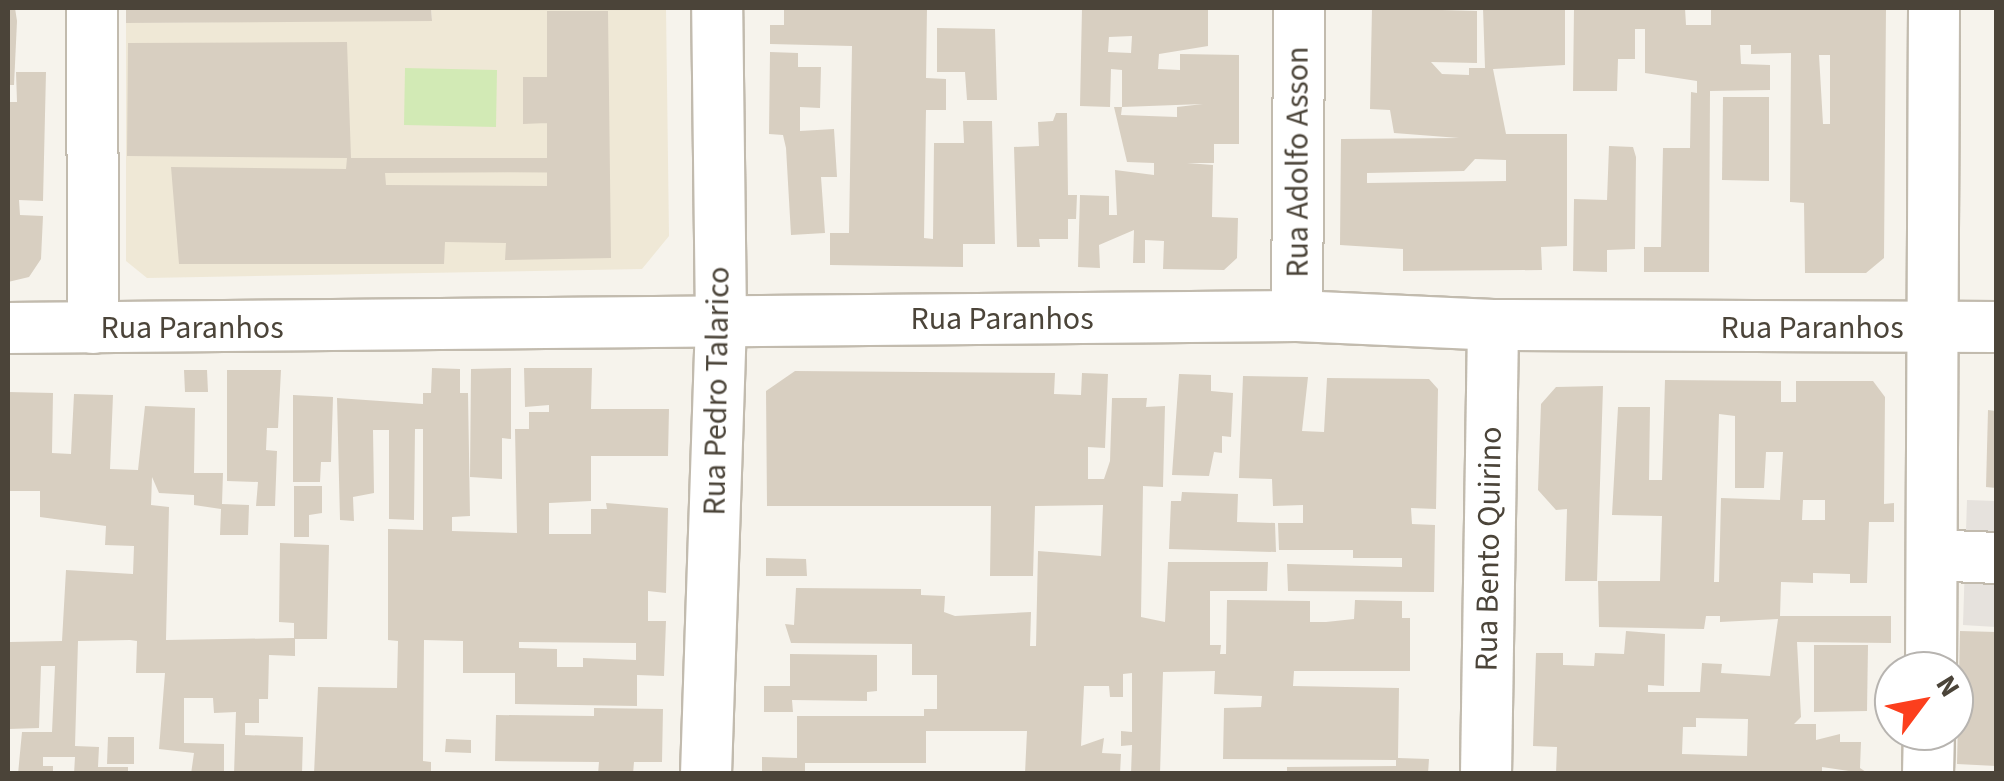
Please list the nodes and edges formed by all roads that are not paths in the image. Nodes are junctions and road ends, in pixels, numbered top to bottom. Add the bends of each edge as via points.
1 (92, 8) edge
2 (717, 8) edge
3 (1298, 8) edge
4 (1934, 8) edge
5 (1298, 316) junction
6 (721, 322) junction
7 (1493, 325) junction
8 (8, 328) edge
9 (92, 328) junction
10 (1996, 328) edge
11 (1930, 329) junction
12 (1932, 555) junction
13 (1996, 558) edge
14 (1930, 651) edge
15 (706, 774) edge
16 (1486, 774) edge

1 - 9 street
2 - 6 street, Rua Pedro Talarico
3 - 5 street, Rua Adolfo Asson
4 - 11 street
5 - 6 street, Rua Paranhos
5 - 7 street, Rua Paranhos
6 - 9 street, Rua Paranhos
6 - 15 street, Rua Pedro Talarico
7 - 11 street, Rua Paranhos
7 - 16 street, Rua Bento Quirino
8 - 9 street, Rua Paranhos
10 - 11 street, Rua Paranhos
11 - 12 street
12 - 13 street
12 - 14 street

